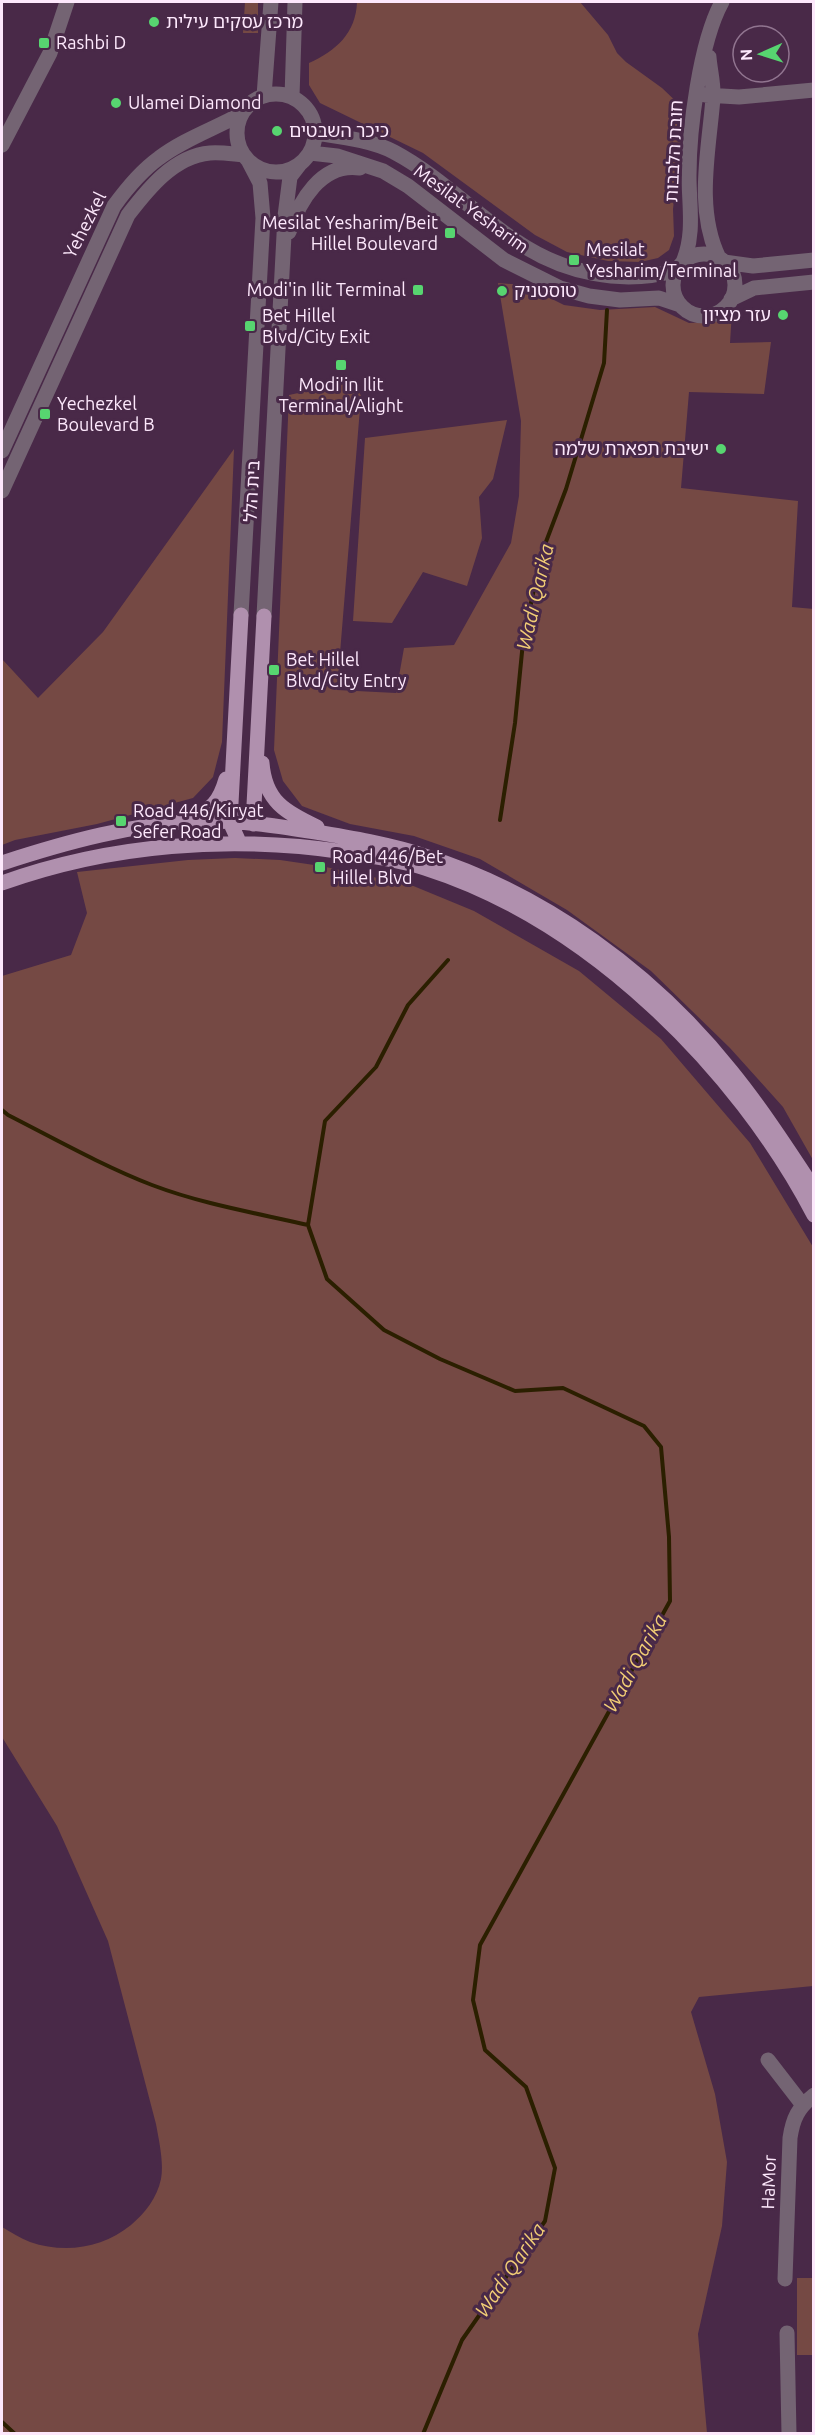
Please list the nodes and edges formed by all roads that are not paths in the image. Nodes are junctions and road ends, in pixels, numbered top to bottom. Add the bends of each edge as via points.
1 (68, 2) edge
2 (271, 2) edge
3 (295, 2) edge
4 (722, 2) edge
5 (707, 42) junction
6 (813, 90) edge
7 (696, 94) junction
8 (264, 96) junction
9 (713, 96) junction
10 (292, 97) junction
11 (241, 114) junction
12 (315, 133) junction
13 (2, 145) edge
14 (246, 159) junction
15 (305, 159) junction
16 (382, 171) junction
17 (283, 249) junction
18 (722, 260) junction
19 (813, 260) edge
20 (680, 266) junction
21 (813, 282) edge
22 (731, 299) junction
23 (680, 305) junction
24 (51, 340) junction
25 (66, 348) junction
26 (2, 451) edge
27 (2, 491) edge
28 (241, 615) joint
29 (264, 616) joint
30 (259, 712) junction
31 (233, 753) junction
32 (230, 822) junction
33 (173, 823) junction
34 (253, 824) junction
35 (335, 835) junction
36 (240, 844) junction
37 (2, 863) edge
38 (2, 883) edge
39 (813, 1189) edge
40 (813, 1215) edge
41 (768, 2060) dead end
42 (808, 2099) edge
43 (785, 2279) dead end
44 (787, 2333) dead end
45 (789, 2433) edge

1 - 13 street via 50,54
2 - 8 street
3 - 10 street
4 - 5 street, חובת הלבבות
5 - 7 street, חובת הלבבות
5 - 9 street, חובת הלבבות
6 - 9 street via 747,97
7 - 9 street
7 - 20 street, חובת הלבבות via 689,174 690,246
8 - 10 street
8 - 11 street via 254,100
9 - 18 street, חובת הלבבות via 705,175 712,244
10 - 12 street via 309,112
11 - 14 street via 237,139
11 - 24 street, Yehezkel via 161,156 139,174 104,223
12 - 15 street
12 - 20 street, Mesilat Yesharim via 392,151 420,167 516,242 568,267 621,278 657,276
14 - 15 street via 268,172 290,170
14 - 25 street, Yehezkel via 212,152 200,154 151,186 119,231
14 - 28 street, בית הלל via 260,183 263,218
15 - 16 street, Mesilat Yesharim via 338,156
15 - 17 street, בית הלל via 290,177
16 - 17 street via 343,169 316,183 296,210
16 - 23 street, Mesilat Yesharim via 408,186 504,260 535,277 589,296 620,300 659,298
17 - 29 street, בית הלל
18 - 19 street via 753,266
18 - 20 street via 701,254
18 - 22 street via 734,279
20 - 23 street via 673,288
21 - 22 street via 754,288
22 - 23 street via 725,307 708,315 698,315
24 - 25 street
24 - 26 street, Yehezkel
25 - 27 street, Yehezkel
28 - 31 main road, בית הלל
29 - 30 main road, בית הלל
30 - 34 main road, בית הלל
30 - 35 main road via 263,770 273,800 298,818
31 - 32 main road, בית הלל
31 - 33 main road via 216,803 199,815
32 - 33 main road
32 - 34 main road
32 - 36 main road
33 - 37 main road via 69,843
34 - 35 main road
34 - 36 main road
35 - 39 main road via 381,843 457,867 563,920 597,944 668,1004 729,1069
36 - 38 main road via 184,845 118,853
36 - 40 main road via 329,850 424,868 485,892 556,930 628,984 720,1077 774,1150
41 - 42 street
42 - 43 street, HaMor via 792,2119
44 - 45 street

